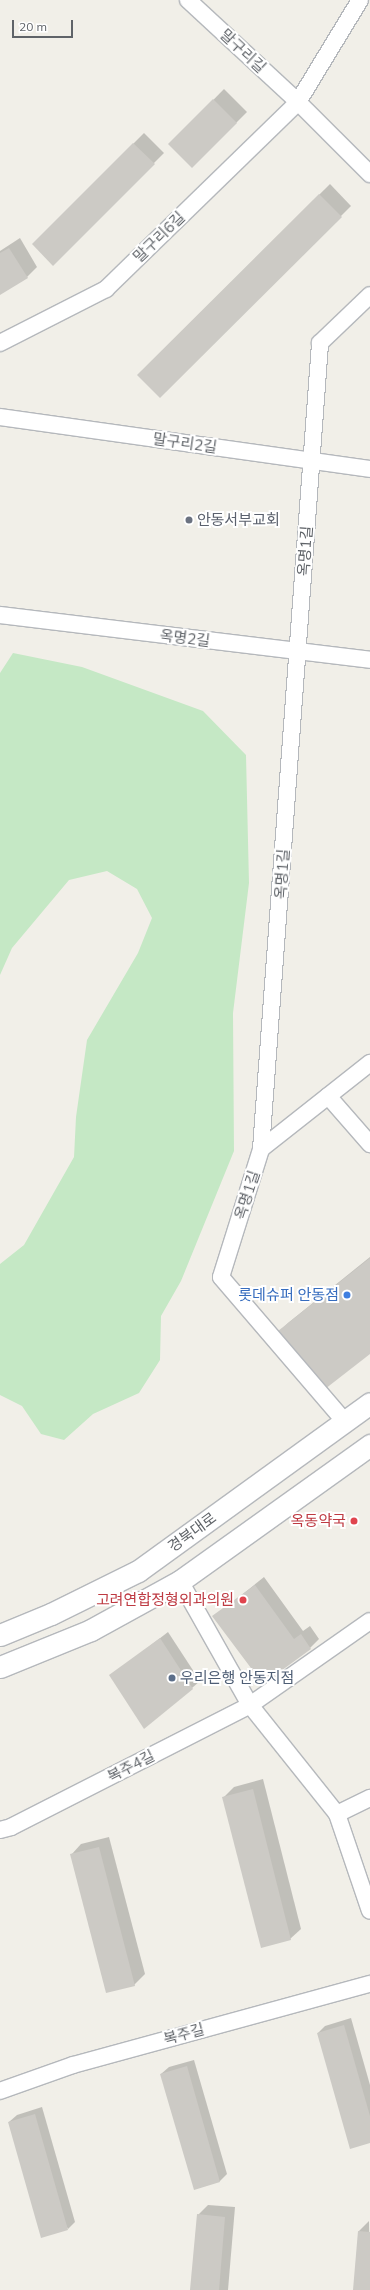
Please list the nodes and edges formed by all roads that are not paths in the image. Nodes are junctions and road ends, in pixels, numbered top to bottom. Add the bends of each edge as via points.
1 (188, 0) edge
2 (360, 0) edge
3 (298, 102) junction
4 (370, 174) edge
5 (370, 295) edge
6 (0, 343) edge
7 (0, 417) edge
8 (311, 461) junction
9 (370, 469) edge
10 (0, 615) edge
11 (298, 652) junction
12 (370, 660) edge
13 (370, 1063) edge
14 (328, 1096) junction
15 (370, 1144) edge
16 (261, 1150) junction
17 (370, 1404) edge
18 (346, 1423) junction
19 (370, 1445) edge
20 (180, 1581) junction
21 (370, 1622) edge
22 (0, 1635) edge
23 (0, 1668) edge
24 (250, 1705) junction
25 (370, 1798) edge
26 (337, 1814) junction
27 (5, 1829) edge
28 (370, 1912) edge
29 (370, 1984) edge
30 (0, 2091) edge

1 - 3 street, 말구리길
2 - 3 street
3 - 4 street, 말구리길
3 - 6 street, 말구리6길 via 106,289
5 - 8 street, 옥명1길 via 320,343
7 - 8 street, 말구리2길
8 - 9 street, 말구리2길
8 - 11 street, 옥명1길
10 - 11 street, 옥명2길
11 - 12 street, 옥명2길
11 - 16 street, 옥명1길
13 - 14 street
14 - 15 street
14 - 16 street
16 - 18 street, 옥명1길 via 221,1277
17 - 18 street, 경북대로
18 - 22 street, 경북대로 via 138,1571 51,1614
19 - 20 street
20 - 23 street via 91,1630
20 - 24 street
21 - 24 street, 복주4길
24 - 26 street
24 - 27 street, 복주4길
25 - 26 street
26 - 28 street
29 - 30 street, 복주길 via 73,2065

